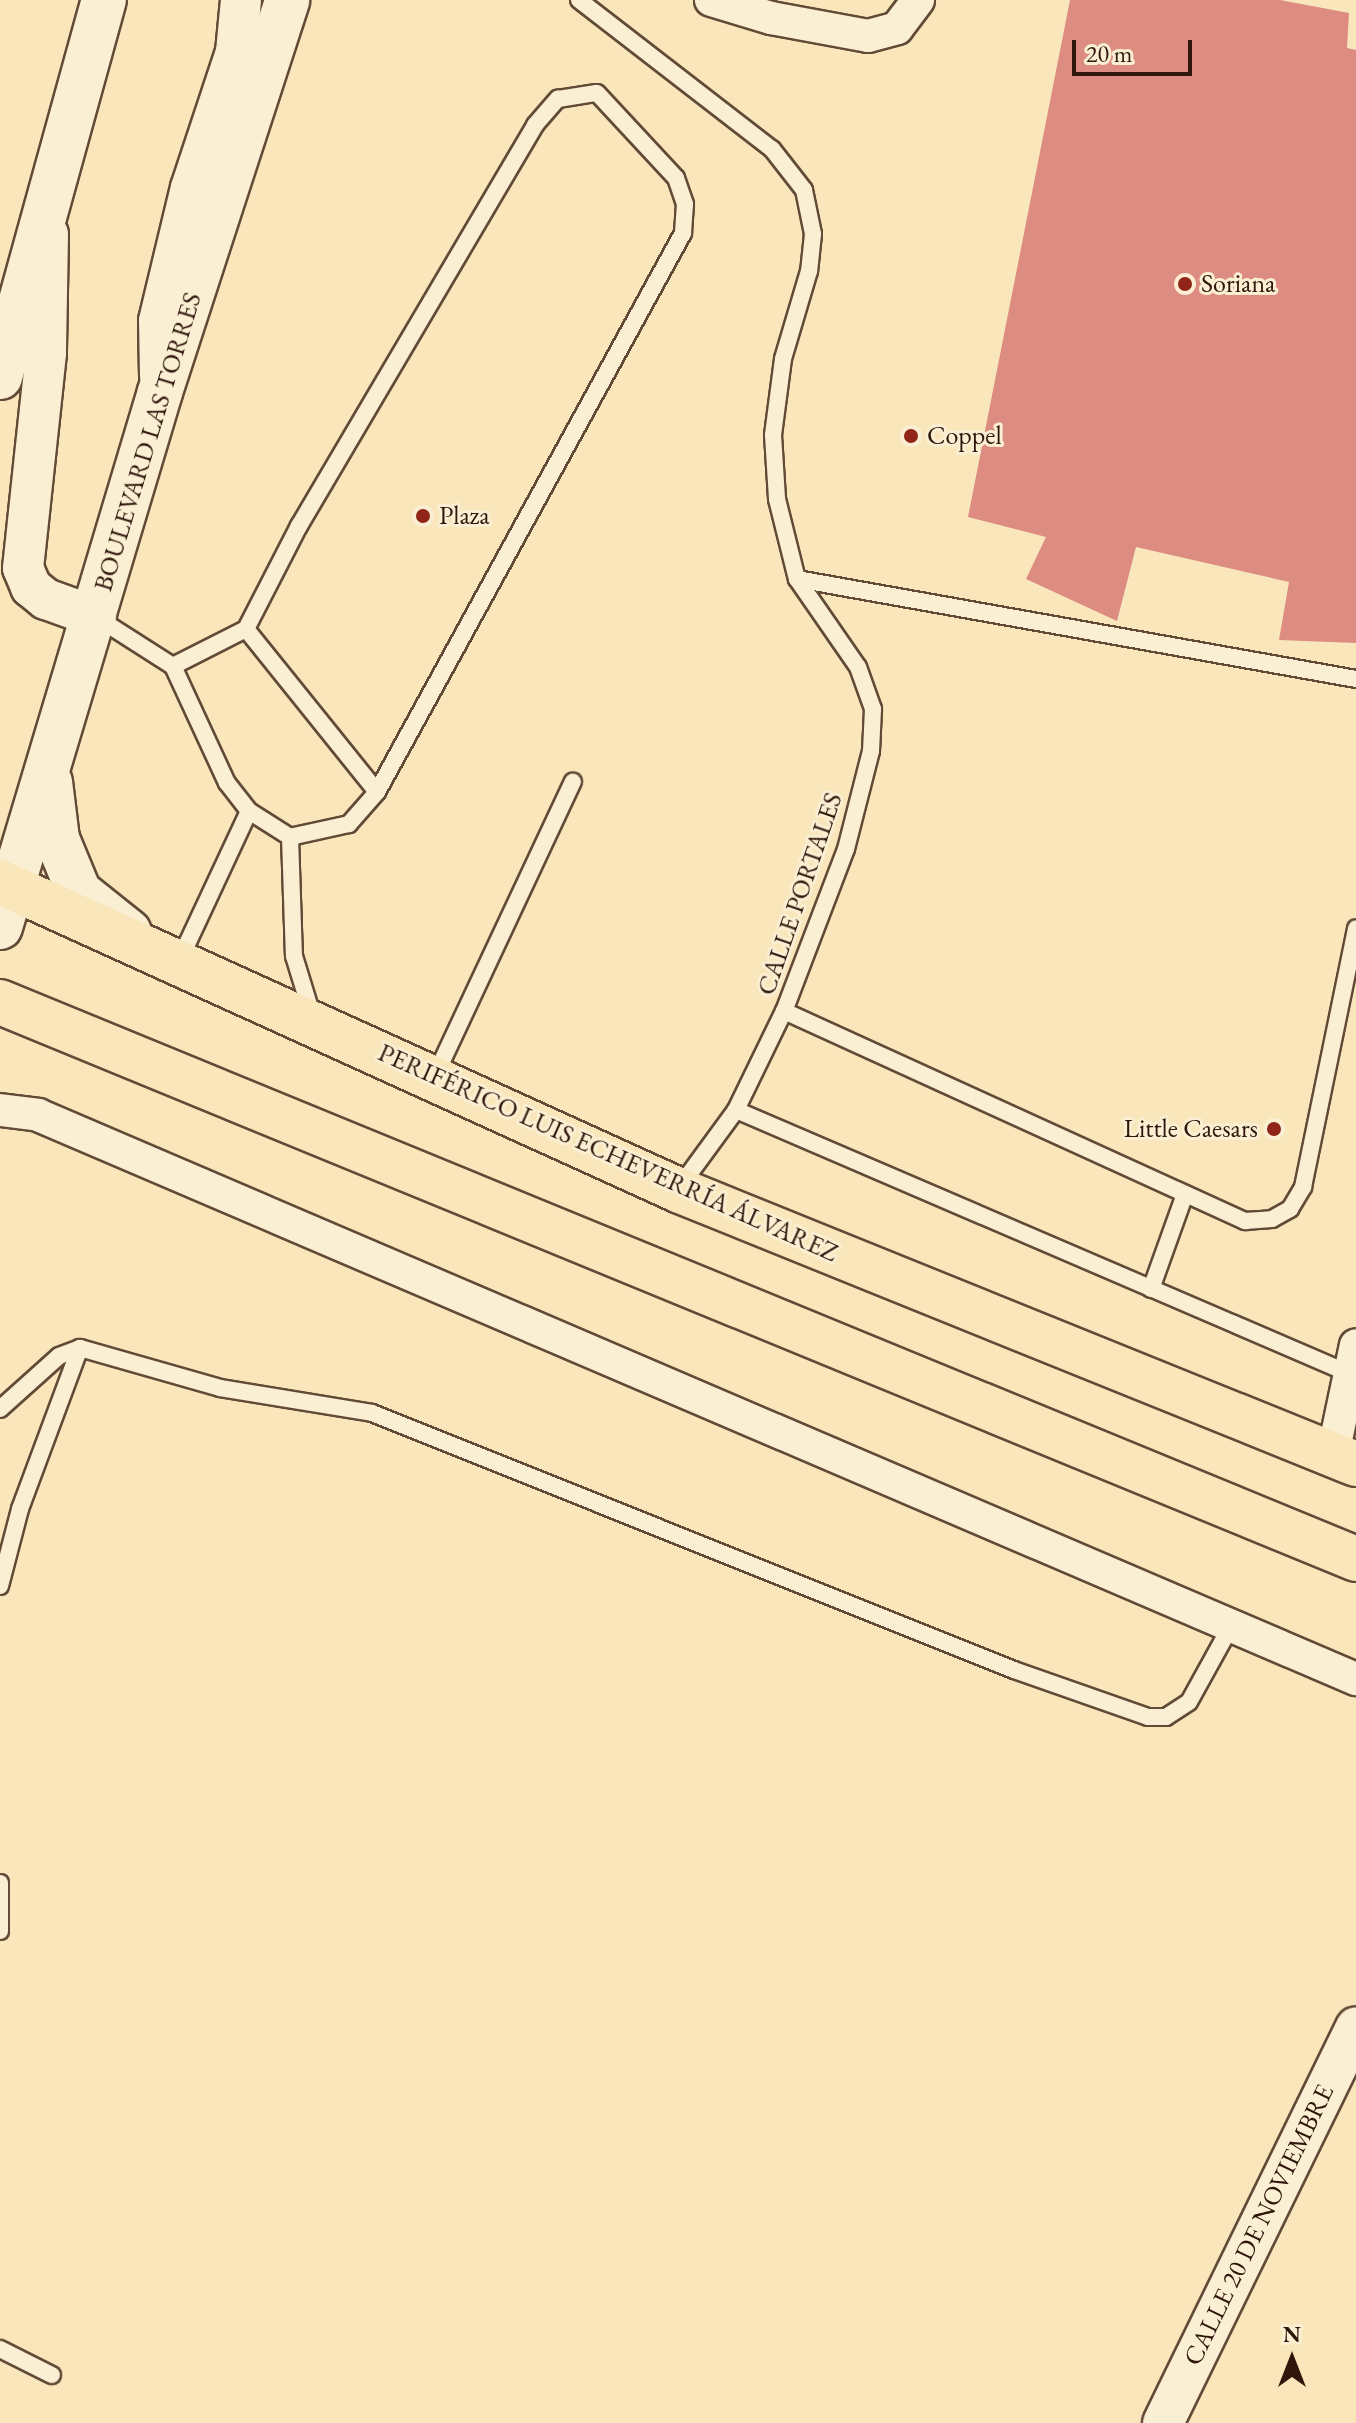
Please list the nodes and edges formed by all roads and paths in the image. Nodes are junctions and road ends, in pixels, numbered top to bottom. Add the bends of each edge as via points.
1 (104, 0) edge
2 (241, 0) edge
3 (287, 0) edge
4 (579, 0) edge
5 (711, 0) edge
6 (918, 0) edge
7 (48, 214) junction
8 (0, 377) edge
9 (160, 392) junction
10 (797, 579) junction
11 (96, 617) junction
12 (246, 629) junction
13 (173, 666) junction
14 (1356, 679) edge
15 (49, 773) junction
16 (573, 782) dead end
17 (377, 792) junction
18 (249, 811) junction
19 (290, 837) junction
20 (6, 883) edge
21 (0, 927) edge
22 (1356, 928) edge
23 (161, 952) junction
24 (0, 1002) edge
25 (784, 1011) junction
26 (315, 1023) junction
27 (434, 1078) junction
28 (0, 1110) edge
29 (736, 1110) junction
30 (678, 1190) junction
31 (1185, 1194) junction
32 (1151, 1289) junction
33 (80, 1348) junction
34 (1354, 1365) edge
35 (0, 1409) edge
36 (1344, 1459) edge
37 (1356, 1559) edge
38 (0, 1586) edge
39 (1231, 1626) junction
40 (1356, 1679) edge
41 (0, 1883) edge
42 (0, 1931) edge
43 (1356, 2028) edge
44 (0, 2349) edge
45 (52, 2375) dead end
46 (1163, 2423) edge

1 - 7 main road
2 - 9 street via 236,52 191,188 159,321
3 - 9 main road, BOULEVARD LAS TORRES
4 - 10 lane, CALLE PORTALES via 772,149 804,190 813,234 809,271 783,359 773,435 777,499
5 - 6 street via 771,18 868,36 897,28
7 - 8 main road
7 - 11 street via 46,353 23,568 31,587 46,599
9 - 11 main road, BOULEVARD LAS TORRES
10 - 14 lane
10 - 25 lane, CALLE PORTALES via 858,667 873,709 871,751 846,849
11 - 13 lane
11 - 15 main road, BOULEVARD LAS TORRES
12 - 13 lane
12 - 17 lane
12 - 17 lane via 299,526 535,125 558,99 597,93 676,178 685,204 683,233
13 - 18 lane via 227,783
15 - 20 main road, BOULEVARD LAS TORRES
15 - 23 main road via 57,839 79,892
16 - 27 lane
17 - 19 lane via 349,824
18 - 19 lane
18 - 23 lane
19 - 26 lane via 294,956
20 - 21 main road, BOULEVARD LAS TORRES
20 - 23 highway, PERIFÉRICO LUIS ECHEVERRÍA ÁLVAREZ
22 - 31 lane via 1303,1187 1290,1209 1272,1219 1245,1221
23 - 26 highway, PERIFÉRICO LUIS ECHEVERRÍA ÁLVAREZ
24 - 37 highway
25 - 29 lane, CALLE PORTALES
25 - 31 lane
26 - 27 highway, PERIFÉRICO LUIS ECHEVERRÍA ÁLVAREZ
27 - 30 highway, PERIFÉRICO LUIS ECHEVERRÍA ÁLVAREZ
28 - 39 street via 38,1115
29 - 30 lane, CALLE PORTALES
29 - 32 lane
30 - 36 highway, PERIFÉRICO LUIS ECHEVERRÍA ÁLVAREZ
31 - 32 lane
32 - 34 lane
33 - 35 lane via 59,1356
33 - 38 lane via 30,1482
33 - 39 lane via 220,1388 372,1413 1014,1670 1148,1717 1179,1712 1189,1702
34 - 36 street
39 - 40 street
41 - 42 lane
43 - 46 street, CALLE 20 DE NOVIEMBRE
44 - 45 lane

